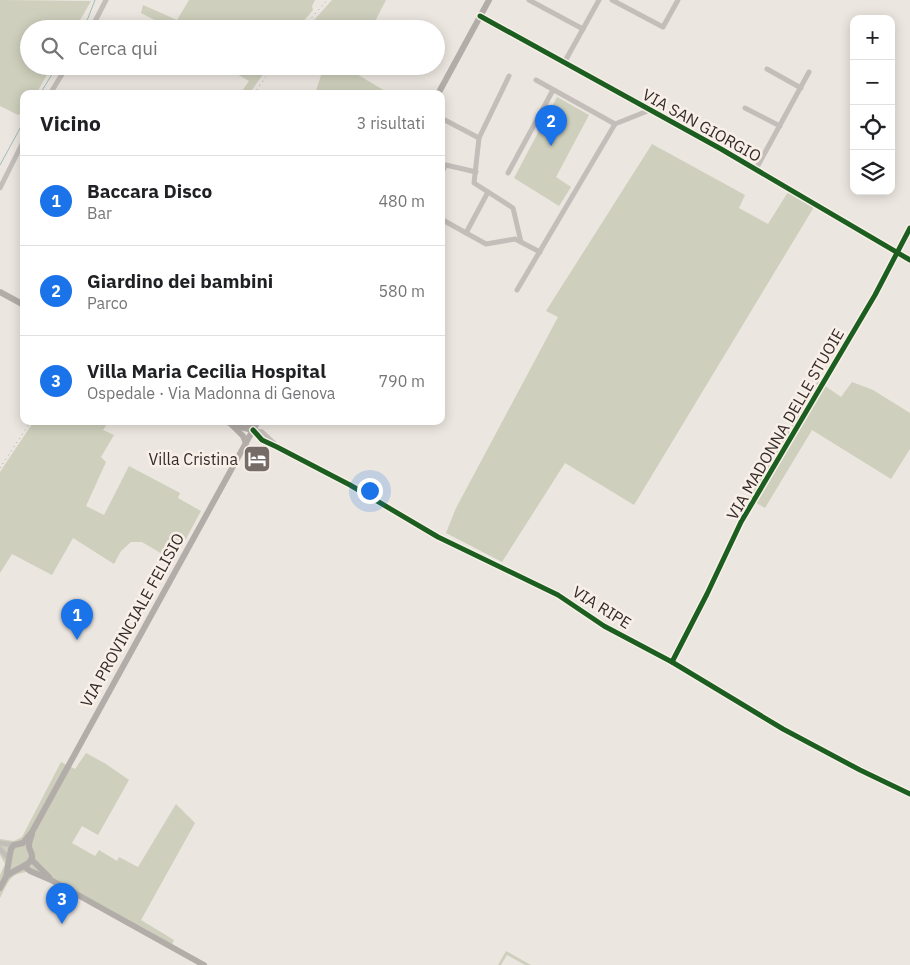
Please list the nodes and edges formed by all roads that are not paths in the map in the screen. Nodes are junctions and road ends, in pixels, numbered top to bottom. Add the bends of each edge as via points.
1 (106, 0) edge
2 (489, 0) edge
3 (529, 0) edge
4 (599, 0) edge
5 (612, 0) edge
6 (678, 0) edge
7 (480, 16) junction
8 (96, 20) edge
9 (583, 29) junction
10 (564, 64) junction
11 (767, 69) dead end
12 (809, 72) dead end
13 (62, 75) edge
14 (510, 76) dead end
15 (536, 80) dead end
16 (801, 88) junction
17 (52, 90) edge
18 (440, 90) edge
19 (553, 90) junction
20 (745, 108) dead end
21 (650, 110) junction
22 (445, 120) edge
23 (615, 124) junction
24 (780, 126) junction
25 (479, 138) junction
26 (20, 148) edge
27 (445, 167) edge
28 (756, 170) junction
29 (476, 172) junction
30 (508, 173) dead end
31 (0, 188) edge
32 (488, 192) junction
33 (445, 221) edge
34 (910, 228) edge
35 (466, 233) junction
36 (521, 242) junction
37 (540, 252) junction
38 (897, 253) junction
39 (910, 260) edge
40 (517, 290) dead end
41 (0, 292) edge
42 (20, 303) edge
43 (232, 425) edge
44 (237, 425) edge
45 (249, 425) edge
46 (256, 425) edge
47 (253, 430) junction
48 (246, 442) junction
49 (672, 662) junction
50 (910, 794) edge
51 (32, 832) junction
52 (0, 843) edge
53 (18, 845) junction
54 (29, 848) junction
55 (0, 849) edge
56 (9, 859) junction
57 (31, 859) junction
58 (22, 867) junction
59 (6, 877) junction
60 (51, 880) junction
61 (0, 888) edge
62 (204, 965) edge

1 - 8 street
2 - 7 main road
3 - 9 street
4 - 9 street
5 - 6 street via 663,27
7 - 10 street, VIA SAN GIORGIO
7 - 18 main road
9 - 10 street
10 - 21 street, VIA SAN GIORGIO
11 - 16 street
12 - 16 street
13 - 17 street
14 - 25 street
15 - 19 street
16 - 24 street
19 - 23 street
19 - 30 street
20 - 24 street
21 - 23 street
21 - 28 street, VIA SAN GIORGIO
22 - 25 street
23 - 37 street
24 - 28 street
25 - 29 street
26 - 31 street
27 - 29 street
28 - 38 street, VIA SAN GIORGIO
29 - 32 street via 474,183
32 - 35 street
32 - 36 street via 513,208
33 - 35 street
34 - 38 street, VIA MADONNA DELLE STUOIE
35 - 36 street via 486,244 515,239
36 - 37 street
37 - 40 street
38 - 39 street, VIA SAN GIORGIO
38 - 49 street, VIA MADONNA DELLE STUOIE via 741,522
41 - 42 main road
43 - 48 main road
44 - 47 main road
45 - 47 main road
46 - 47 main road, VIA PROVINCIALE FELISIO
47 - 48 main road, VIA PROVINCIALE FELISIO
47 - 49 street, VIA RIPE via 262,440 380,502 438,537 558,595 604,626
48 - 51 main road, VIA PROVINCIALE FELISIO
49 - 50 street, VIA RIPE via 784,729
51 - 53 main road
51 - 54 main road
52 - 53 street
53 - 54 main road
53 - 56 main road via 11,849
54 - 57 main road
55 - 56 street
56 - 58 main road via 15,866
56 - 59 main road
57 - 58 main road
57 - 60 main road
58 - 59 main road
58 - 60 main road
59 - 61 main road
60 - 62 main road

